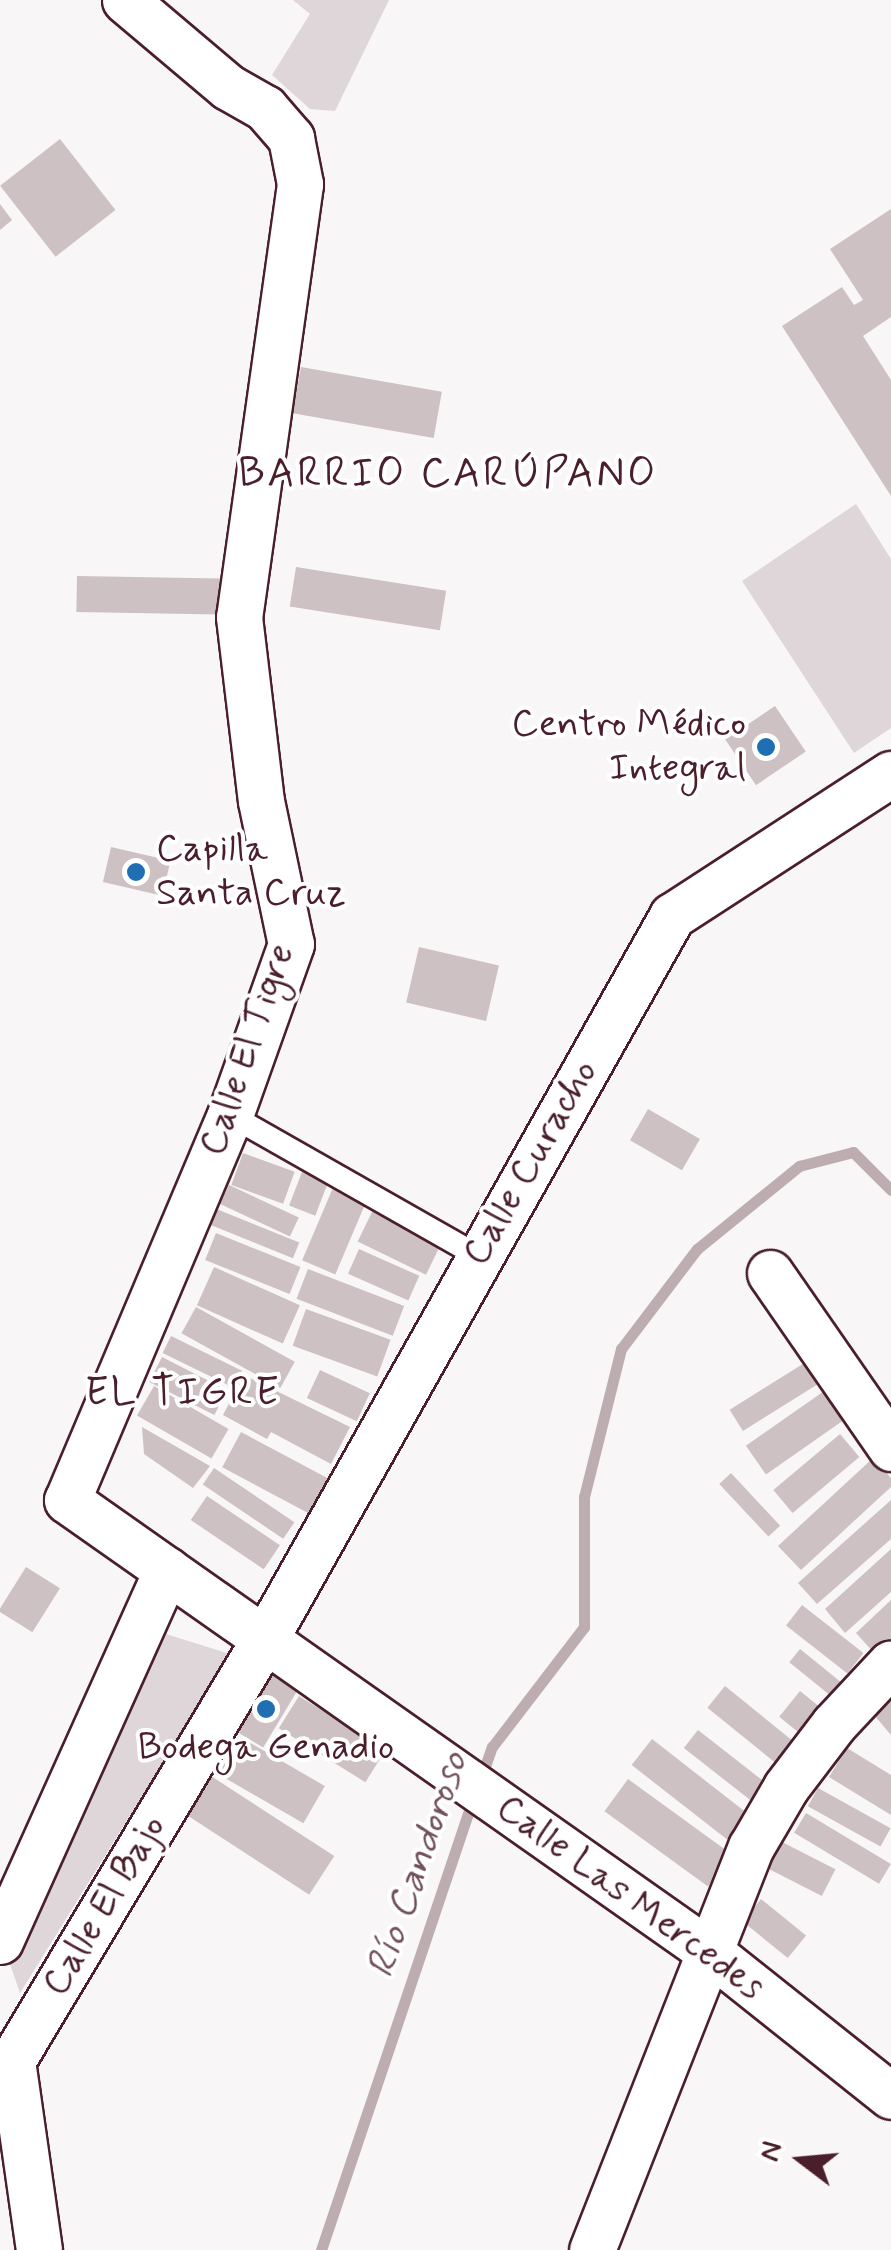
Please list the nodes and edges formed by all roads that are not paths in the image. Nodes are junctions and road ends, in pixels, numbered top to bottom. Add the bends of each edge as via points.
1 (125, 0) edge
2 (891, 774) edge
3 (230, 1115) junction
4 (478, 1256) junction
5 (770, 1273) dead end
6 (891, 1448) edge
7 (67, 1500) joint
8 (167, 1570) junction
9 (264, 1639) junction
10 (891, 1663) edge
11 (0, 1941) edge
12 (710, 1952) junction
13 (6, 2041) edge
14 (891, 2096) edge
15 (39, 2250) edge
16 (592, 2250) edge

1 - 3 street, Calle El Tigre via 228,88 265,108 292,138 300,184 239,617 261,801 291,944
2 - 4 street, Calle Curacho via 672,916
3 - 4 lane
3 - 7 street, Calle El Tigre
4 - 9 street, Calle Curacho
5 - 6 street
7 - 8 street, Calle Las Mercedes
8 - 9 street, Calle Las Mercedes
8 - 11 street
9 - 12 street, Calle Las Mercedes
9 - 13 street, Calle El Bajo
10 - 12 street via 786,1787 751,1846
12 - 14 street, Calle Las Mercedes
12 - 16 street
13 - 15 street, Calle El Bajo

